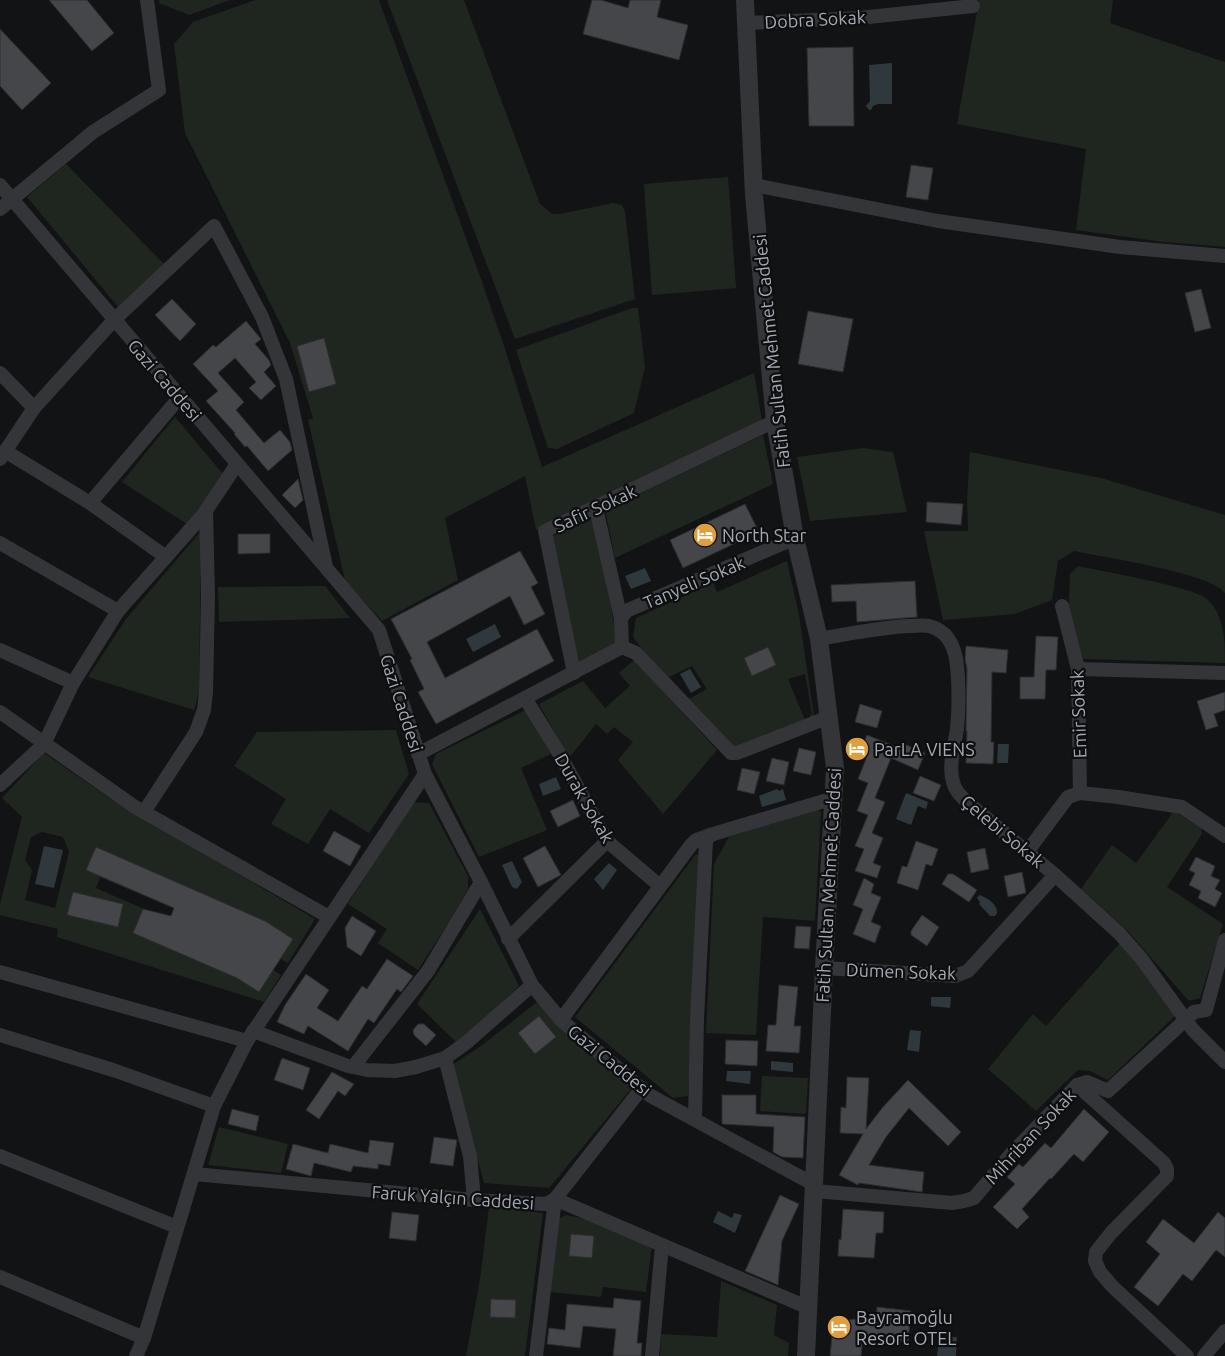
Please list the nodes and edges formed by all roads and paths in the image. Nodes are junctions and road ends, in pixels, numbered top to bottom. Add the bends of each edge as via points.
1 (146, 0) edge
2 (745, 0) edge
3 (973, 6) dead end
4 (747, 23) junction
5 (0, 185) edge
6 (754, 185) junction
7 (11, 199) junction
8 (0, 209) edge
9 (1225, 256) edge
10 (114, 320) junction
11 (0, 373) edge
12 (180, 397) junction
13 (34, 408) junction
14 (775, 421) junction
15 (2, 455) edge
16 (237, 464) junction
17 (90, 503) junction
18 (596, 508) junction
19 (206, 510) junction
20 (795, 538) junction
21 (0, 543) edge
22 (166, 557) junction
23 (327, 570) junction
24 (1062, 606) dead end
25 (118, 611) junction
26 (621, 619) junction
27 (819, 639) junction
28 (622, 647) junction
29 (0, 650) edge
30 (1078, 669) junction
31 (574, 673) junction
32 (1225, 673) edge
33 (73, 684) junction
34 (524, 698) junction
35 (0, 712) edge
36 (829, 717) junction
37 (44, 744) junction
38 (418, 754) junction
39 (425, 774) junction
40 (0, 785) edge
41 (1080, 793) junction
42 (834, 798) junction
43 (144, 812) junction
44 (710, 835) junction
45 (1225, 836) edge
46 (607, 841) junction
47 (1027, 852) junction
48 (1055, 875) junction
49 (481, 882) junction
50 (660, 886) junction
51 (329, 917) junction
52 (508, 940) junction
53 (1225, 940) edge
54 (824, 968) junction
55 (0, 972) edge
56 (1219, 981) edge
57 (532, 985) junction
58 (1186, 1019) junction
59 (560, 1020) junction
60 (0, 1034) edge
61 (250, 1036) junction
62 (445, 1058) junction
63 (1225, 1062) edge
64 (353, 1067) junction
65 (1077, 1085) junction
66 (642, 1088) junction
67 (214, 1106) junction
68 (695, 1119) junction
69 (0, 1156) edge
70 (194, 1174) junction
71 (815, 1188) junction
72 (555, 1199) junction
73 (474, 1200) junction
74 (177, 1227) junction
75 (662, 1246) junction
76 (0, 1277) edge
77 (809, 1308) junction
78 (1225, 1332) edge
79 (144, 1338) junction
80 (136, 1356) edge
81 (536, 1356) edge
82 (652, 1356) edge
83 (806, 1356) edge
84 (1187, 1356) edge
85 (1204, 1356) edge

1 - 7 street via 159,90 93,132
2 - 4 street, Fatih Sultan Mehmet Caddesi
3 - 4 street, Dobra Sokak via 859,18
4 - 6 street, Fatih Sultan Mehmet Caddesi
5 - 7 street, Gazi Caddesi
6 - 9 street via 938,221 1120,247
6 - 14 street, Fatih Sultan Mehmet Caddesi
7 - 8 street
7 - 10 street, Gazi Caddesi
10 - 12 street, Gazi Caddesi
10 - 13 street
10 - 23 street via 214,226 262,317 286,379
11 - 13 street
12 - 16 street, Gazi Caddesi
12 - 17 street
13 - 15 street
14 - 18 street, Safir Sokak
14 - 20 street, Fatih Sultan Mehmet Caddesi
15 - 17 street
16 - 19 street
16 - 23 street, Gazi Caddesi
17 - 22 street
18 - 26 street
18 - 31 street, Safir Sokak via 545,531
19 - 22 street
19 - 43 street via 208,595 204,710 196,732
20 - 26 street, Tanyeli Sokak via 626,611
20 - 27 street, Fatih Sultan Mehmet Caddesi
21 - 25 street
22 - 25 street
23 - 38 street, Gazi Caddesi via 379,630
24 - 30 street, Emir Sokak
25 - 33 street
26 - 28 street
27 - 36 street, Fatih Sultan Mehmet Caddesi
27 - 47 street, Çelebi Sokak via 894,627 940,629 954,649 957,672 957,721 952,761 952,780 956,791
28 - 31 street
28 - 36 street via 636,653 731,752 737,753
29 - 33 street
30 - 32 street
30 - 41 street, Emir Sokak
31 - 34 street
33 - 37 street
34 - 38 street
34 - 46 street, Durak Sokak via 559,753
35 - 37 street
36 - 42 street, Fatih Sultan Mehmet Caddesi via 836,768
37 - 40 street
37 - 43 street
38 - 39 street, Gazi Caddesi
39 - 49 street, Gazi Caddesi
39 - 51 street
41 - 45 street via 1182,807
41 - 47 street via 1068,797
42 - 44 street
42 - 54 street, Fatih Sultan Mehmet Caddesi
43 - 51 street
44 - 50 street via 696,840
44 - 68 street via 706,841
46 - 50 street, Durak Sokak
46 - 52 street
47 - 48 street, Çelebi Sokak
48 - 54 street, Dümen Sokak via 968,971 955,976
48 - 58 street, Çelebi Sokak via 1142,958
49 - 52 street, Gazi Caddesi
49 - 64 street via 428,971
50 - 59 street
51 - 61 street
52 - 57 street, Gazi Caddesi
53 - 56 street, Mihriban Sokak
54 - 71 street, Fatih Sultan Mehmet Caddesi
55 - 61 street
56 - 58 street, Mihriban Sokak via 1206,1010 1194,1012
57 - 59 street, Gazi Caddesi
57 - 62 street
58 - 63 street, Çelebi Sokak
58 - 65 street, Mihriban Sokak via 1108,1091 1087,1082
59 - 66 street, Gazi Caddesi
60 - 67 street
61 - 64 street
61 - 67 street
62 - 64 street via 395,1072
62 - 73 street via 470,1156
65 - 71 street, Mihriban Sokak via 974,1198 952,1203
65 - 84 street via 1167,1169 1167,1176 1096,1252 1095,1262 1112,1286
66 - 68 street, Gazi Caddesi via 649,1095
66 - 72 street
67 - 70 street
68 - 71 street, Gazi Caddesi
69 - 74 street
70 - 73 street, Faruk Yalçın Caddesi
70 - 74 street
71 - 77 street, Fatih Sultan Mehmet Caddesi
72 - 73 street, Faruk Yalçın Caddesi via 546,1204
72 - 75 street, Faruk Yalçın Caddesi
72 - 81 street
74 - 79 street
75 - 77 street, Faruk Yalçın Caddesi
75 - 82 street
76 - 79 street
77 - 83 street, Fatih Sultan Mehmet Caddesi
78 - 85 street
79 - 80 street

